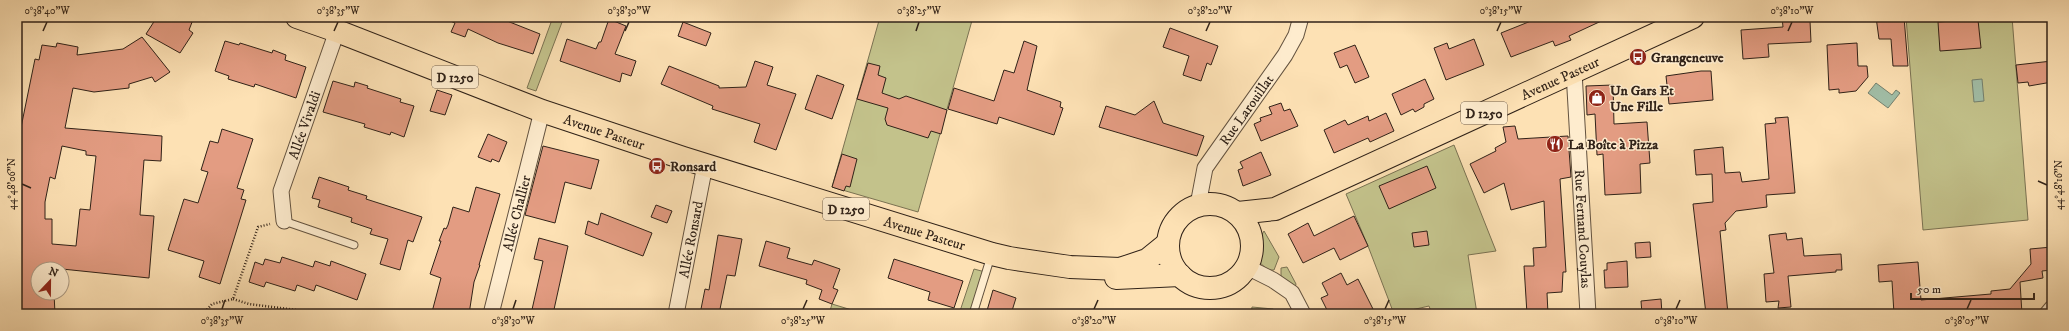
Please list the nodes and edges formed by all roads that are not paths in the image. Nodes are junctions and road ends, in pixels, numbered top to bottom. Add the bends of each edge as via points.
1 (297, 17) edge
2 (1301, 17) edge
3 (1693, 17) edge
4 (337, 31) junction
5 (1574, 72) junction
6 (542, 111) junction
7 (705, 165) junction
8 (1198, 205) junction
9 (1275, 209) junction
10 (1238, 213) junction
11 (284, 221) joint
12 (1251, 234) junction
13 (1168, 243) junction
14 (354, 245) dead end
15 (1001, 256) junction
16 (1247, 267) junction
17 (1180, 275) junction
18 (2052, 308) edge
19 (491, 314) edge
20 (676, 314) edge
21 (973, 314) edge
22 (1303, 314) edge
23 (1588, 314) edge
24 (2047, 314) edge

1 - 4 main road, Avenue Pasteur / D 1250
2 - 8 street, Rue Larouillat via 1296,35 1285,55 1205,168
3 - 5 main road, Avenue Pasteur / D 1250
4 - 6 main road, Avenue Pasteur / D 1250
4 - 11 street, Allée Vivaldi via 281,191
5 - 9 main road, Avenue Pasteur / D 1250
5 - 23 street, Rue Fernand Couylas
6 - 7 main road, Avenue Pasteur / D 1250
6 - 19 street, Allée Challier
7 - 15 main road, Avenue Pasteur / D 1250
7 - 20 street, Allée Ronsard
8 - 10 main road via 1226,206
8 - 13 main road via 1185,212 1175,222
9 - 10 main road, Avenue Pasteur / D 1250
9 - 12 main road, Avenue Pasteur / D 1250
10 - 12 main road
11 - 14 lane
12 - 16 main road via 1252,257
13 - 15 main road, Avenue Pasteur / D 1250 via 1147,260 1120,268 1070,267
13 - 17 main road via 1169,257
15 - 17 main road, Avenue Pasteur / D 1250 via 1028,269 1069,276 1129,278
15 - 21 lane
16 - 17 main road via 1238,278 1226,286 1212,288 1198,287
16 - 22 street via 1292,293
18 - 24 street

